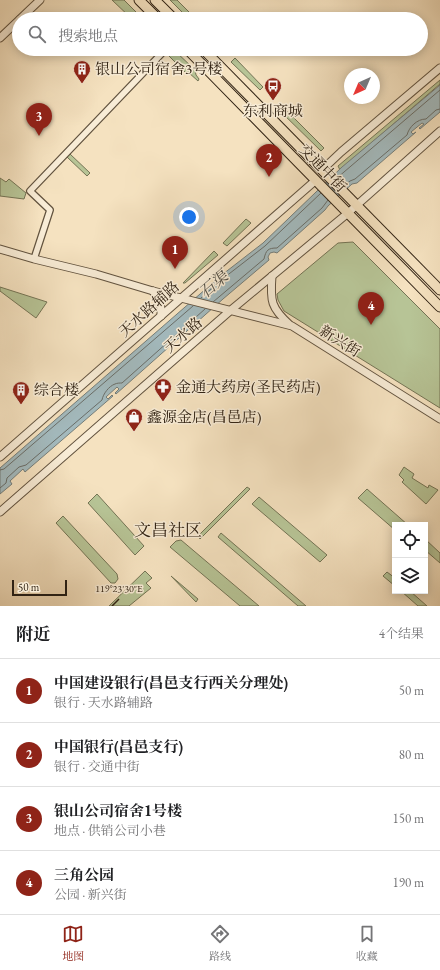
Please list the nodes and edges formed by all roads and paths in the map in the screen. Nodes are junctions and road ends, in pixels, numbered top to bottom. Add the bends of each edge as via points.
1 (40, 0) edge
2 (139, 0) edge
3 (155, 0) edge
4 (28, 12) edge
5 (151, 12) edge
6 (167, 12) edge
7 (12, 27) edge
8 (0, 38) edge
9 (159, 56) edge
10 (194, 56) edge
11 (211, 56) edge
12 (440, 68) edge
13 (440, 131) edge
14 (322, 170) junction
15 (318, 183) junction
16 (356, 205) junction
17 (348, 213) junction
18 (0, 249) edge
19 (34, 259) junction
20 (272, 276) junction
21 (440, 290) edge
22 (153, 291) junction
23 (181, 298) junction
24 (440, 307) edge
25 (231, 310) junction
26 (161, 316) junction
27 (292, 326) junction
28 (440, 419) edge
29 (0, 456) edge
30 (0, 512) edge

1 - 4 street
2 - 5 main road
3 - 6 main road
7 - 8 street
9 - 19 street via 30,191 50,210
10 - 15 main road, 交通中街
11 - 14 main road, 交通中街
12 - 14 street
13 - 16 street, 天水路
14 - 16 main road, 交通中街
15 - 17 main road, 交通中街
15 - 23 street, 天水路辅路
16 - 17 street, 天水路
16 - 21 main road, 交通中街
17 - 20 street, 天水路
17 - 24 main road, 交通中街
18 - 19 street
19 - 22 street
20 - 25 street, 天水路
20 - 27 street via 273,304
22 - 23 street
22 - 26 street via 162,307
23 - 25 street, 新兴街
23 - 26 street, 天水路辅路
25 - 27 street, 新兴街
25 - 30 street, 天水路
26 - 29 street, 天水路辅路
27 - 28 street, 新兴街

